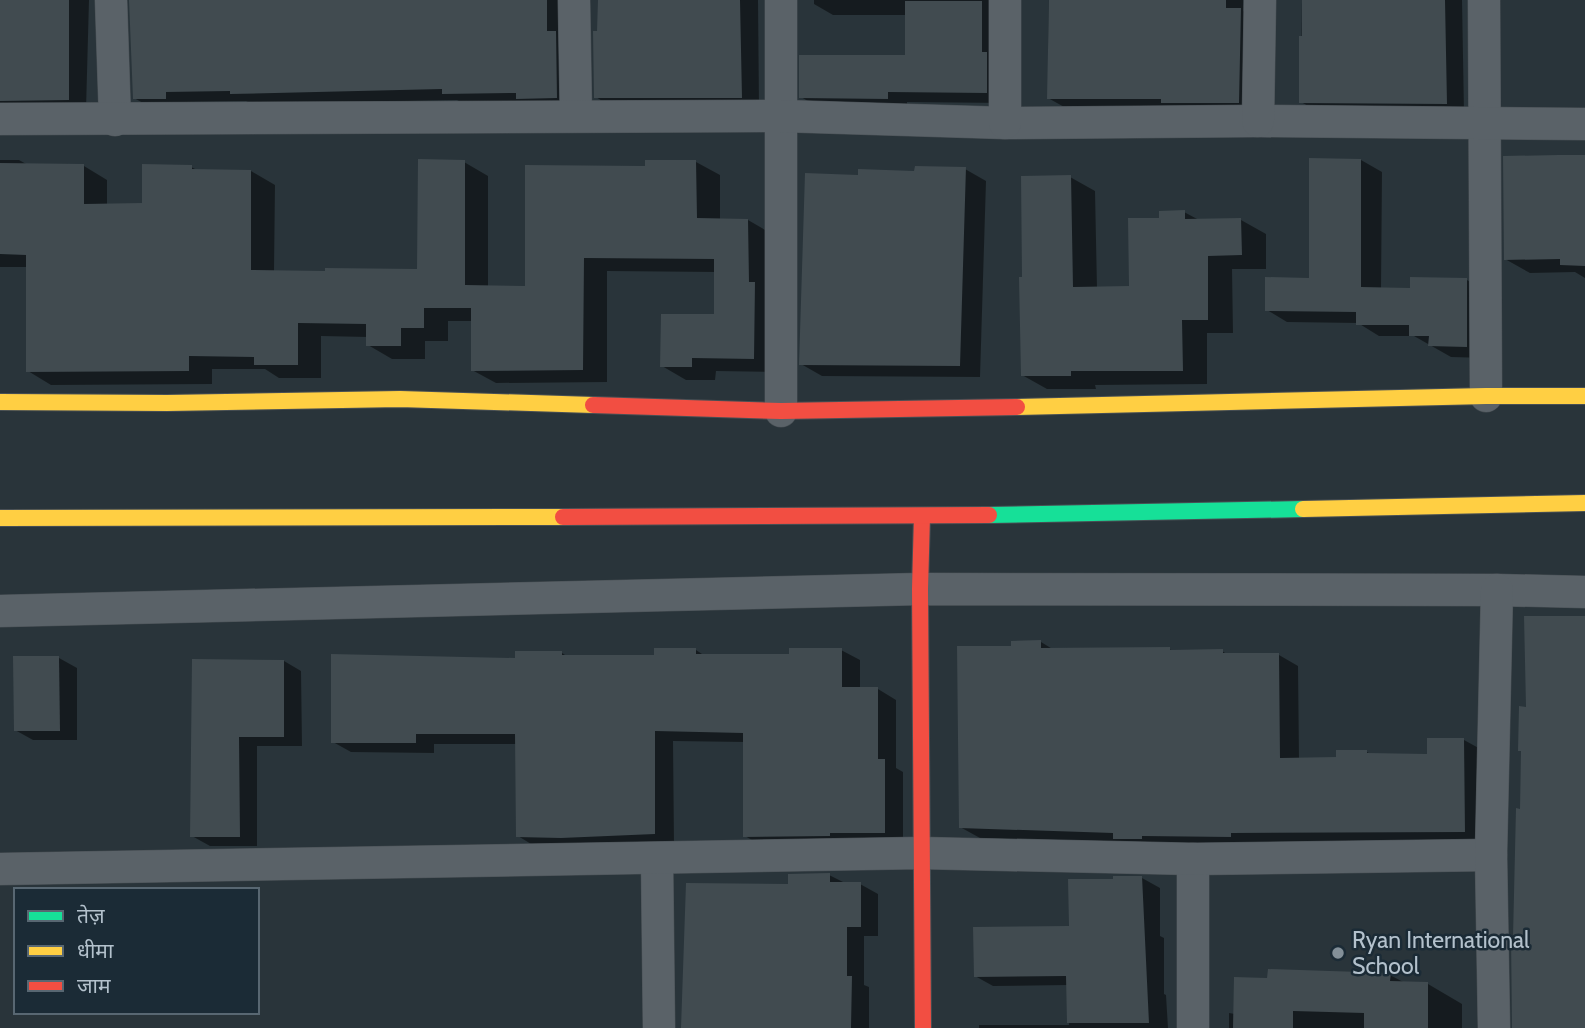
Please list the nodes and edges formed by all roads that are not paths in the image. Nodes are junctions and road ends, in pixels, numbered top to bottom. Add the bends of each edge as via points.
1 (111, 0) edge
2 (574, 0) edge
3 (781, 0) edge
4 (1005, 0) edge
5 (1260, 0) edge
6 (1484, 0) edge
7 (576, 116) junction
8 (781, 116) junction
9 (0, 119) edge
10 (115, 120) junction
11 (1258, 121) junction
12 (1005, 123) junction
13 (1486, 124) junction
14 (1585, 124) edge
15 (1486, 396) junction
16 (1585, 396) edge
17 (0, 402) edge
18 (781, 411) junction
19 (1585, 503) edge
20 (922, 516) junction
21 (0, 517) edge
22 (920, 589) junction
23 (1497, 590) junction
24 (1585, 592) edge
25 (0, 611) edge
26 (921, 853) junction
27 (1491, 855) junction
28 (657, 859) junction
29 (1193, 859) junction
30 (0, 869) edge
31 (659, 1028) edge
32 (923, 1028) edge
33 (1193, 1028) edge
34 (1494, 1028) edge

1 - 10 street
2 - 7 street
3 - 8 street
4 - 12 street
5 - 11 street
6 - 13 street
7 - 8 street
7 - 10 street
8 - 12 street
8 - 18 street
9 - 10 street
11 - 12 street
11 - 13 street
13 - 14 street
13 - 15 street
15 - 16 street
15 - 18 street
17 - 18 street via 400,399
19 - 20 street
20 - 21 street
20 - 22 street
22 - 23 street
22 - 25 street
22 - 26 street
23 - 24 street
23 - 27 street
26 - 28 street
26 - 29 street
26 - 32 street
27 - 29 street
27 - 34 street
28 - 30 street
28 - 31 street
29 - 33 street

